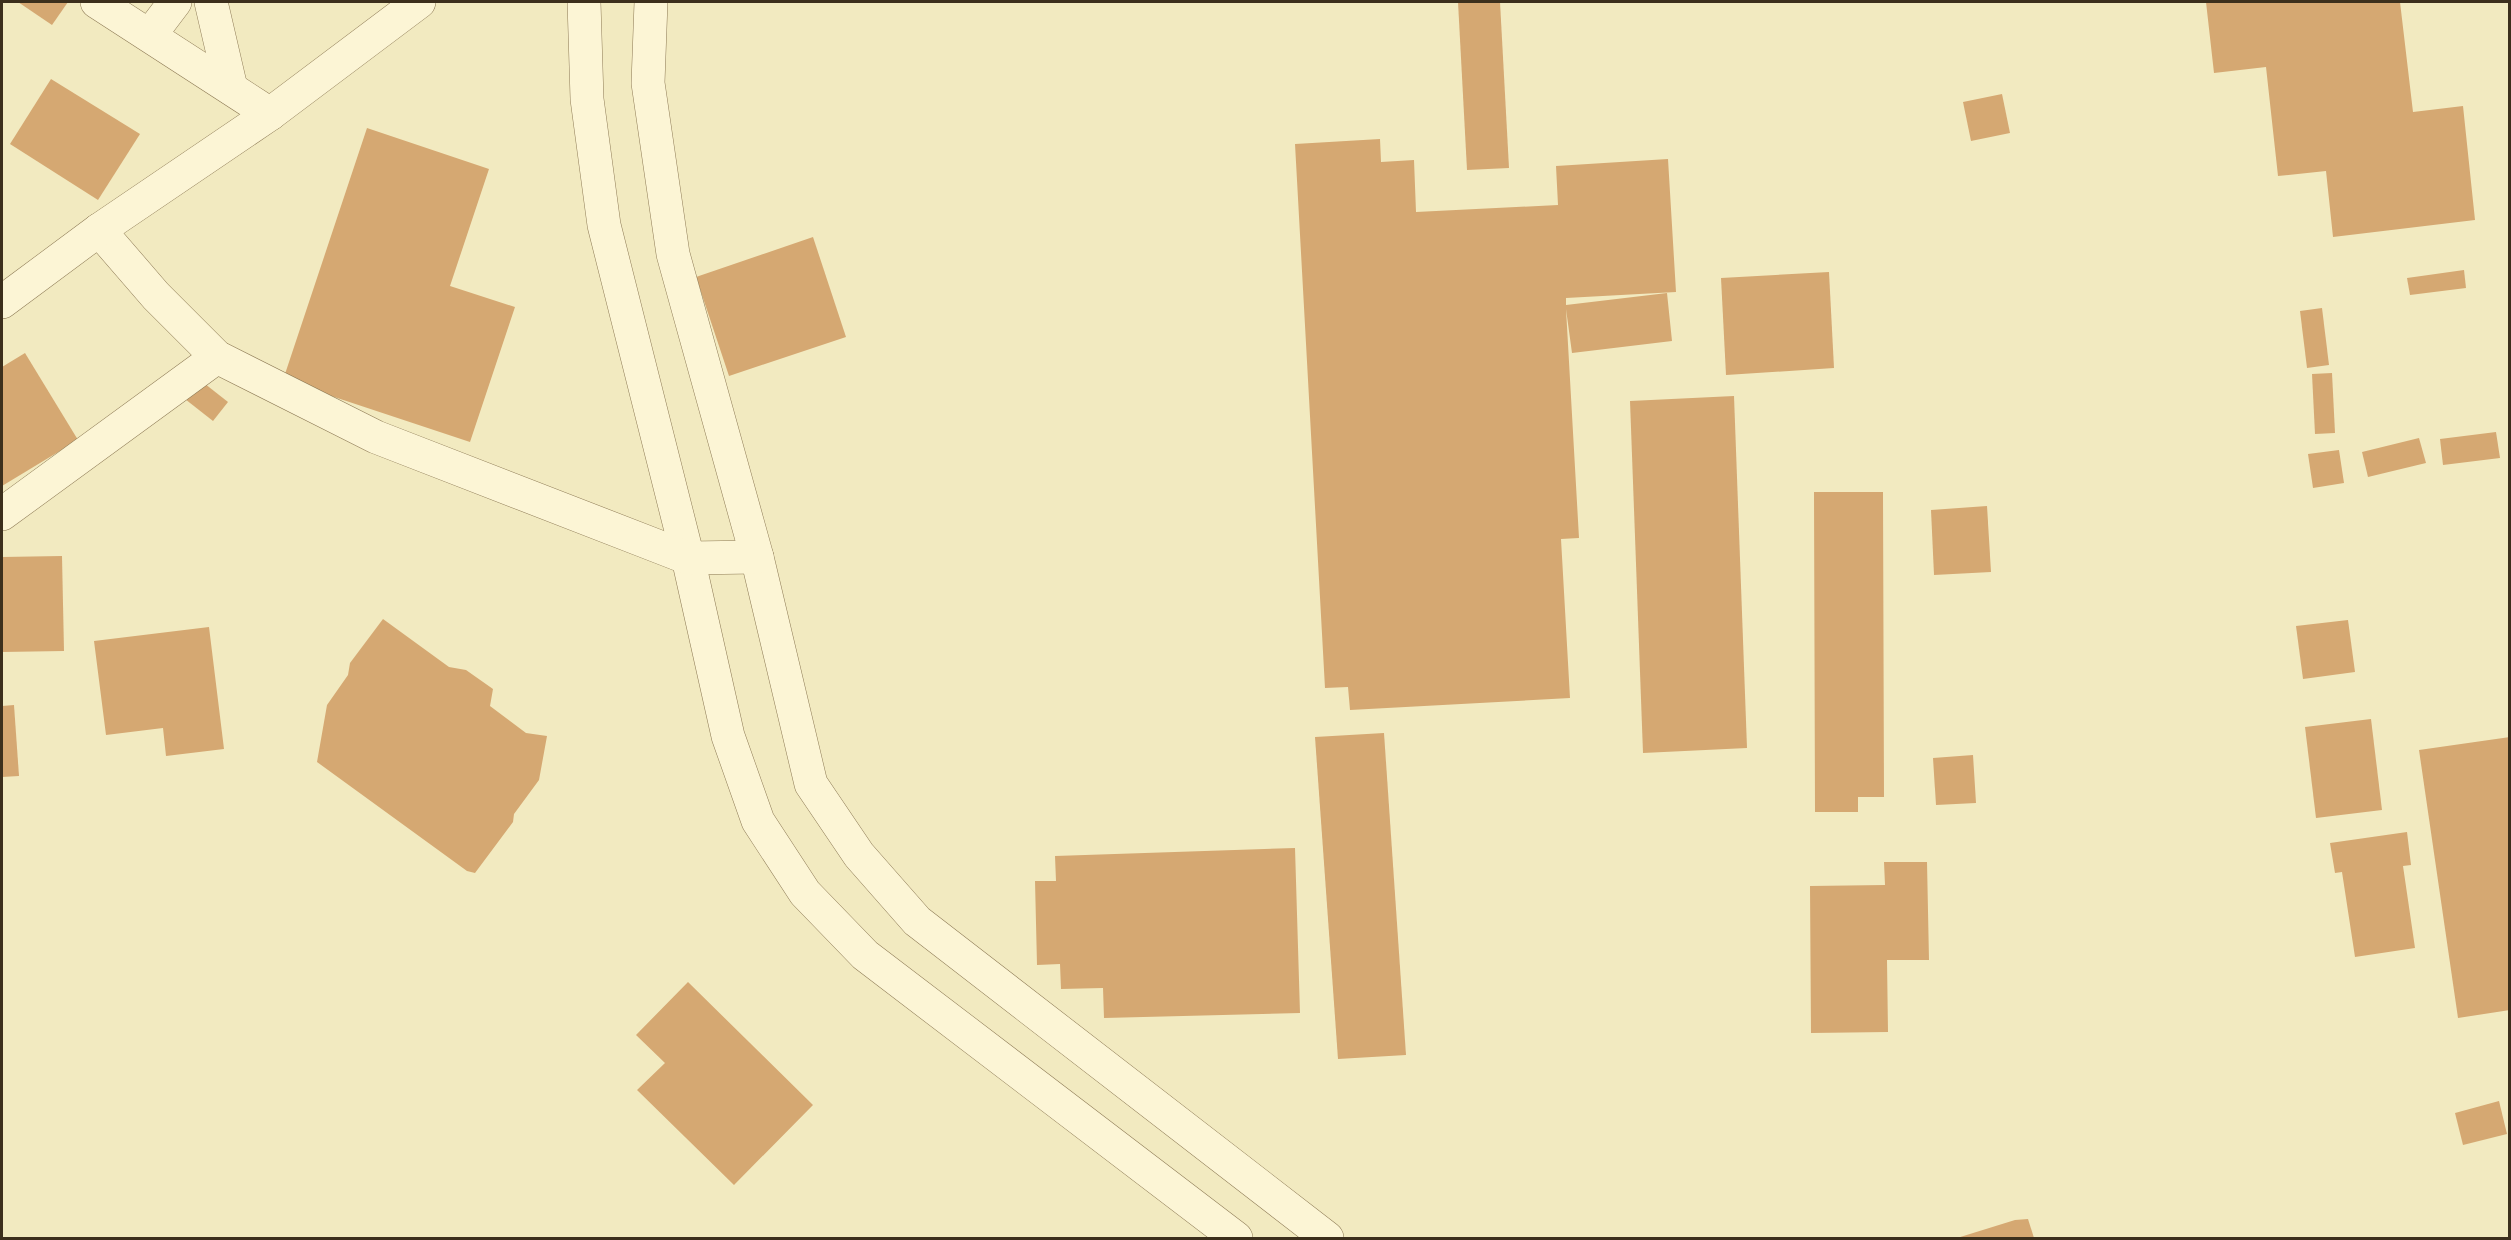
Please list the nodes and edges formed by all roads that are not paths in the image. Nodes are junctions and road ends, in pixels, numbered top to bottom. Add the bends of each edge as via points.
1 (97, 2) edge
2 (175, 2) edge
3 (211, 2) edge
4 (419, 2) edge
5 (584, 2) edge
6 (651, 2) edge
7 (150, 35) junction
8 (231, 88) junction
9 (270, 114) junction
10 (99, 230) junction
11 (2, 302) edge
12 (217, 357) junction
13 (2, 514) edge
14 (757, 557) junction
15 (688, 558) junction
16 (1236, 1239) edge
17 (1327, 1239) edge

1 - 7 street
2 - 7 street
3 - 8 street
4 - 9 street
5 - 15 street via 587,99 604,225
6 - 14 street via 648,83 673,254
7 - 8 street
8 - 9 street
9 - 10 street
10 - 11 street
10 - 12 street via 156,296
12 - 13 street
12 - 15 street via 376,437
14 - 15 street
14 - 17 street via 811,784 859,855 917,921
15 - 16 street via 732,747 758,821 805,893 865,955

